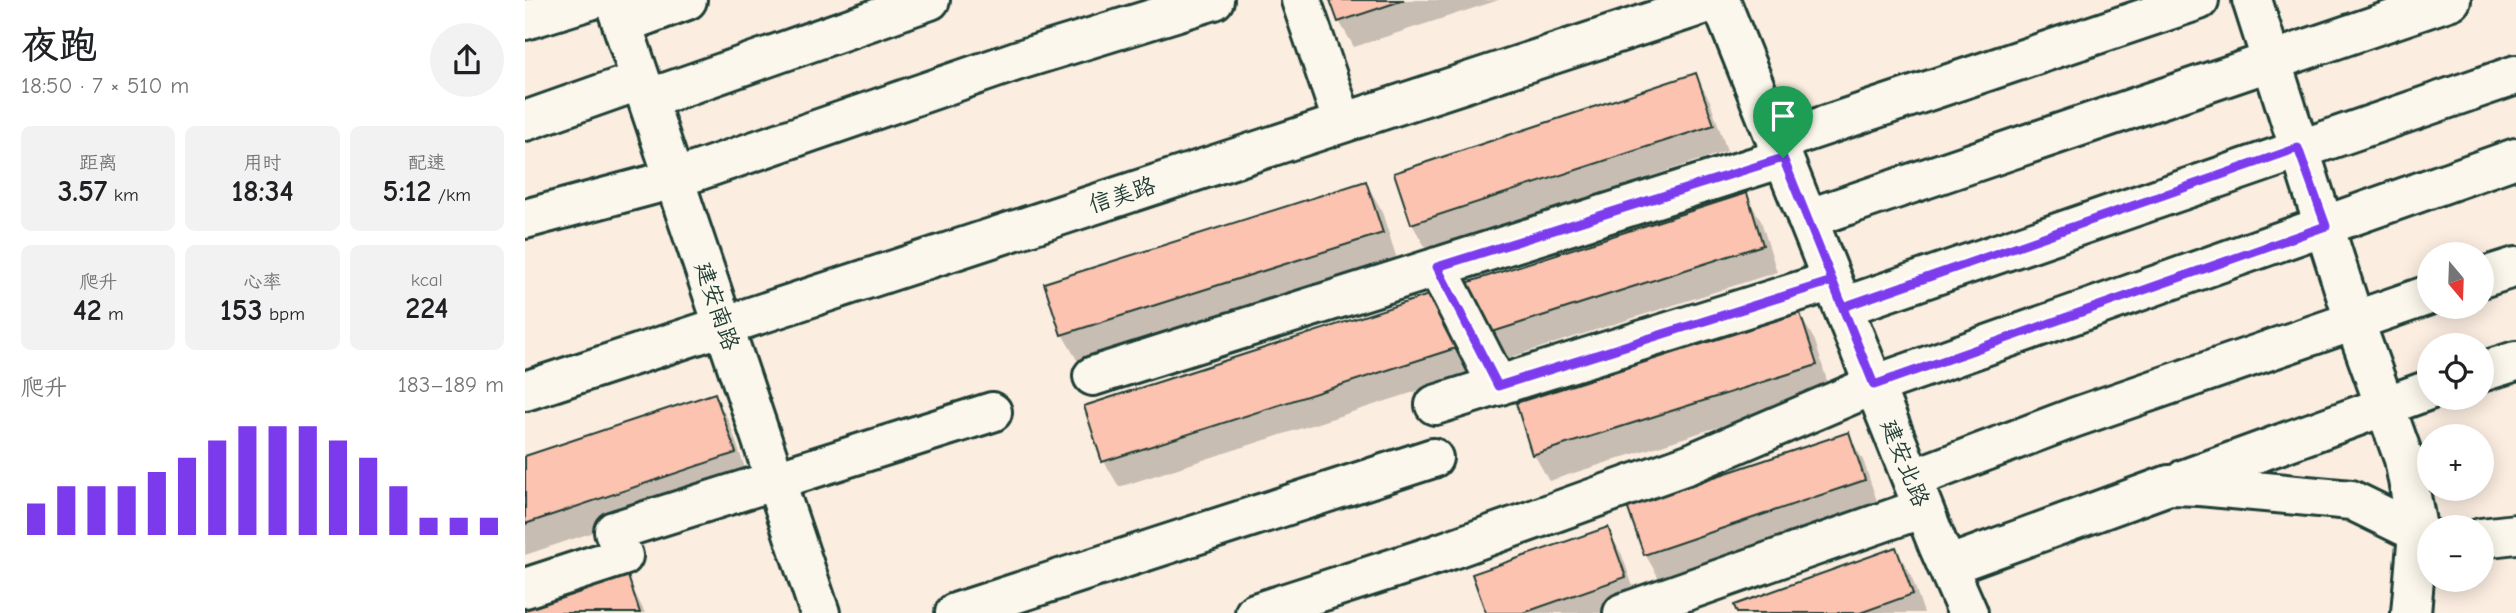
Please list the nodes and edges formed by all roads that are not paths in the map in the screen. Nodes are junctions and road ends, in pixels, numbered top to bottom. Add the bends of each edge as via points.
1 (590, 0) edge
2 (687, 0) edge
3 (930, 0) edge
4 (1214, 0) edge
5 (1301, 0) edge
6 (1719, 0) edge
7 (2199, 0) edge
8 (2252, 0) edge
9 (2451, 0) edge
10 (618, 12) edge
11 (525, 20) edge
12 (2271, 61) junction
13 (2516, 75) edge
14 (644, 89) junction
15 (525, 121) edge
16 (1342, 123) junction
17 (2298, 148) junction
18 (1779, 150) junction
19 (2516, 158) edge
20 (674, 179) junction
21 (525, 219) edge
22 (1807, 219) junction
23 (2326, 226) junction
24 (1437, 267) junction
25 (2516, 267) edge
26 (2494, 274) edge
27 (1838, 294) junction
28 (2417, 299) edge
29 (2354, 320) junction
30 (724, 326) junction
31 (2516, 361) edge
32 (2494, 368) edge
33 (1093, 376) dead end
34 (1874, 385) junction
35 (1498, 386) junction
36 (525, 391) edge
37 (2417, 394) edge
38 (1435, 405) dead end
39 (2384, 405) junction
40 (992, 412) dead end
41 (1433, 458) dead end
42 (776, 481) junction
43 (2169, 485) junction
44 (1918, 494) junction
45 (2418, 515) edge
46 (2417, 533) edge
47 (2516, 534) edge
48 (2494, 537) edge
49 (1947, 566) junction
50 (2417, 574) edge
51 (525, 587) edge
52 (820, 613) edge
53 (955, 613) edge
54 (1255, 613) edge
55 (1623, 613) edge
56 (1968, 613) edge
57 (2411, 613) edge

1 - 11 street
2 - 10 street
3 - 14 street via 668,92
4 - 20 street via 1019,60
5 - 16 street
6 - 16 street, 信美路
6 - 18 street, 建安北路
7 - 18 street
8 - 12 street
9 - 12 street
10 - 14 street, 建安南路
12 - 17 street
12 - 22 street
13 - 17 street
14 - 15 street
14 - 20 street, 建安南路
16 - 30 street, 信美路
17 - 23 street
17 - 27 street
18 - 22 street, 建安北路
18 - 24 street
19 - 23 street
20 - 21 street
20 - 30 street, 建安南路
22 - 27 street, 建安北路
23 - 29 street
23 - 34 street
24 - 33 street
24 - 35 street
25 - 26 street
27 - 34 street, 建安北路
27 - 35 street
28 - 29 street
29 - 39 street
29 - 44 street via 2073,418
30 - 36 street, 信美路
30 - 42 street, 建安南路
31 - 32 street
34 - 44 street, 建安北路
34 - 54 street via 1689,464 1438,554
35 - 38 street
37 - 39 street
39 - 43 street
39 - 45 street
40 - 42 street
41 - 53 street
42 - 51 street via 614,531 622,556
42 - 52 street, 建安南路
43 - 46 street via 2351,500
43 - 49 street
44 - 49 street, 建安北路
44 - 55 street
47 - 48 street
49 - 56 street, 建安北路
50 - 57 street

